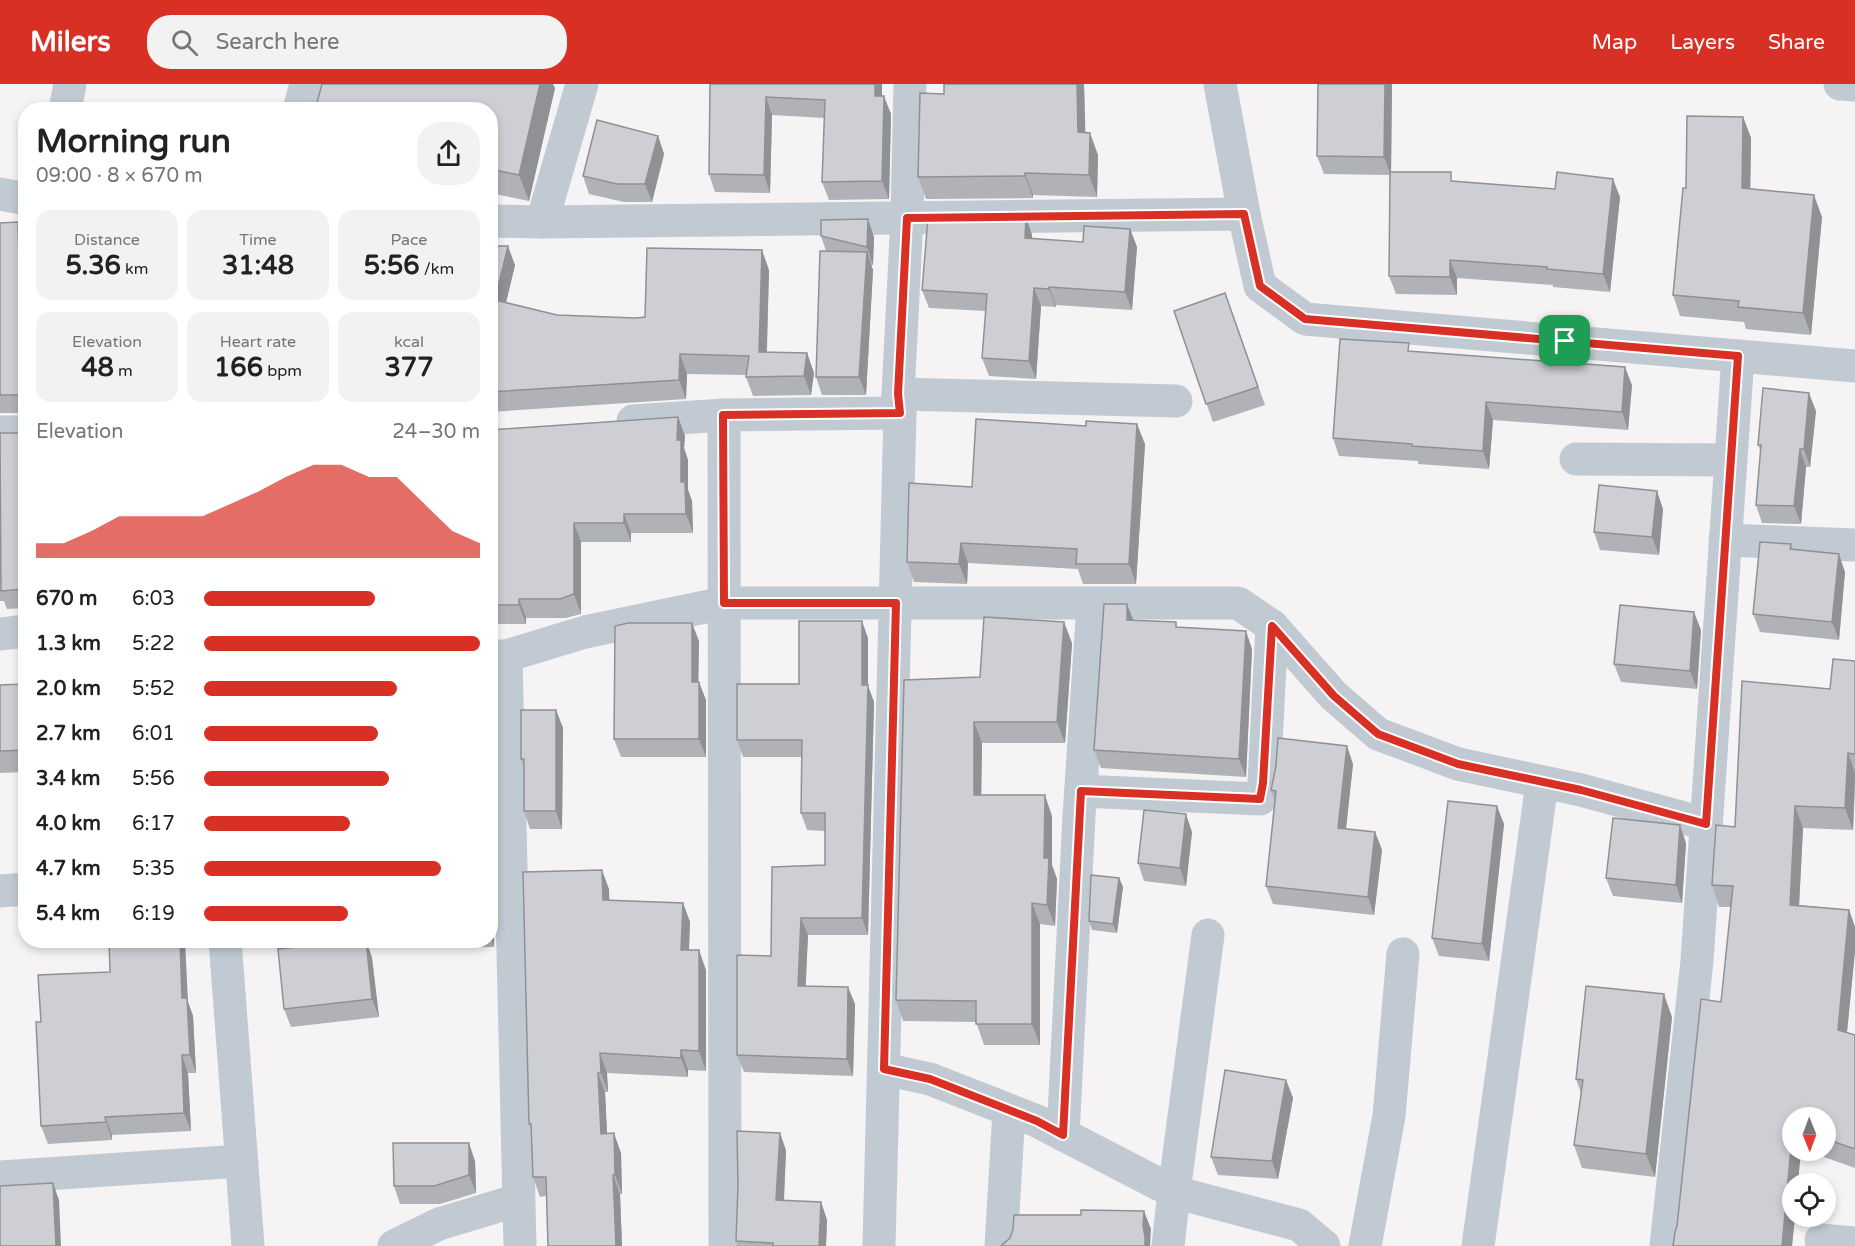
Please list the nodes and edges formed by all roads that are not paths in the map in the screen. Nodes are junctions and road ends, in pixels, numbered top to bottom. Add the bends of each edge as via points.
1 (70, 84) edge
2 (306, 84) edge
3 (582, 84) edge
4 (910, 84) edge
5 (1220, 84) edge
6 (1840, 84) edge
7 (1855, 85) edge
8 (67, 102) edge
9 (301, 102) edge
10 (0, 194) edge
11 (18, 197) edge
12 (1244, 214) junction
13 (907, 218) junction
14 (498, 221) edge
15 (542, 222) junction
16 (1738, 356) junction
17 (1855, 366) edge
18 (1176, 401) dead end
19 (899, 404) junction
20 (723, 415) junction
21 (607, 423) edge
22 (0, 432) edge
23 (18, 432) edge
24 (1576, 459) dead end
25 (1730, 460) junction
26 (1725, 540) junction
27 (1855, 545) edge
28 (724, 603) junction
29 (896, 603) junction
30 (1093, 604) junction
31 (1272, 626) junction
32 (18, 632) edge
33 (0, 634) edge
34 (498, 656) edge
35 (1542, 783) junction
36 (1081, 791) junction
37 (1706, 824) junction
38 (18, 890) edge
39 (0, 891) edge
40 (1208, 935) dead end
41 (226, 948) edge
42 (1403, 954) dead end
43 (884, 1069) junction
44 (1009, 1111) junction
45 (1063, 1135) junction
46 (242, 1161) junction
47 (0, 1178) edge
48 (1174, 1192) junction
49 (518, 1200) junction
50 (1821, 1240) dead end
51 (1855, 1243) edge
52 (248, 1246) edge
53 (394, 1246) edge
54 (520, 1246) edge
55 (725, 1246) edge
56 (879, 1246) edge
57 (1000, 1246) edge
58 (1168, 1246) edge
59 (1324, 1246) edge
60 (1365, 1246) edge
61 (1478, 1246) edge
62 (1666, 1246) edge

1 - 8 street
2 - 9 street
3 - 15 street
4 - 13 street
5 - 12 street
6 - 7 street
10 - 11 street
12 - 13 street
12 - 16 street via 1260,286 1305,319
13 - 15 street
13 - 19 street
14 - 15 street
16 - 17 street
16 - 25 street
18 - 19 street
19 - 20 street
19 - 29 street
20 - 21 street
20 - 28 street
22 - 23 street
24 - 25 street
25 - 26 street
26 - 27 street
26 - 37 street
28 - 29 street
28 - 34 street via 585,632
28 - 55 street
29 - 30 street
29 - 43 street
30 - 31 street via 1238,603
30 - 36 street
31 - 35 street via 1334,696 1378,734 1458,764
31 - 36 street via 1260,799
32 - 33 street
34 - 49 street
35 - 37 street
35 - 61 street
36 - 45 street
37 - 62 street via 1697,961
38 - 39 street
40 - 48 street
41 - 46 street
42 - 60 street via 1389,1116
43 - 44 street via 930,1079
43 - 56 street
44 - 45 street
44 - 57 street
45 - 48 street
46 - 47 street
46 - 52 street
48 - 58 street
48 - 59 street via 1299,1225
49 - 53 street via 439,1224
49 - 54 street
50 - 51 street

